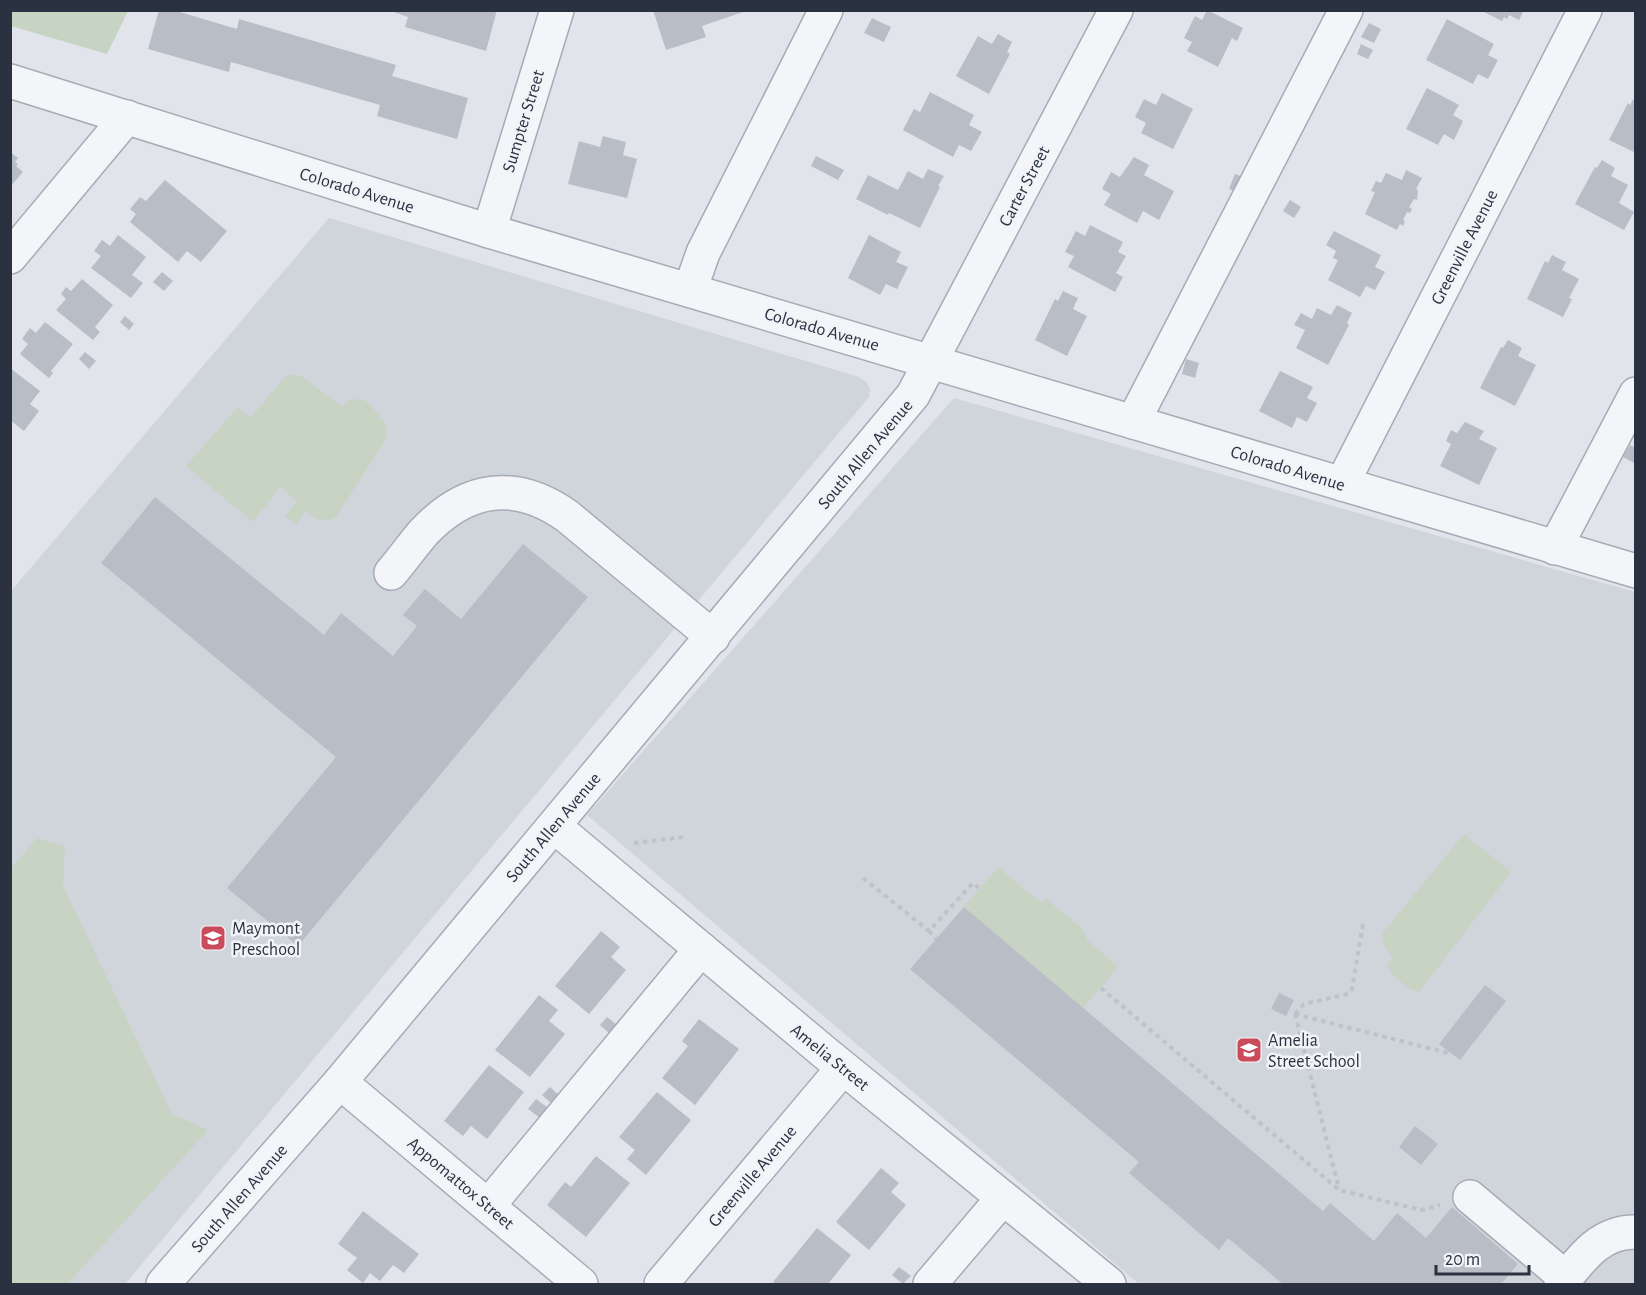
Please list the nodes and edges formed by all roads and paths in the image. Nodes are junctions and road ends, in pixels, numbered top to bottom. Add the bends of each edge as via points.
1 (557, 10) edge
2 (826, 10) edge
3 (1116, 10) edge
4 (1346, 10) edge
5 (1586, 10) edge
6 (10, 81) edge
7 (127, 117) junction
8 (489, 231) junction
9 (10, 257) edge
10 (690, 290) junction
11 (932, 362) junction
12 (1635, 394) edge
13 (1133, 422) junction
14 (1342, 484) junction
15 (1555, 548) junction
16 (1635, 571) edge
17 (391, 573) dead end
18 (713, 637) junction
19 (554, 826) junction
20 (683, 837) dead end
21 (634, 843) dead end
22 (863, 878) dead end
23 (979, 888) dead end
24 (1363, 924) dead end
25 (929, 931) junction
26 (936, 939) dead end
27 (701, 950) junction
28 (1101, 987) dead end
29 (1296, 1014) junction
30 (1452, 1054) dead end
31 (843, 1068) junction
32 (340, 1082) junction
33 (1340, 1190) junction
34 (1470, 1197) joint
35 (1003, 1198) junction
36 (488, 1206) junction
37 (1635, 1232) edge
38 (1564, 1281) edge
39 (163, 1284) edge
40 (581, 1284) edge
41 (661, 1284) edge
42 (930, 1284) edge
43 (1109, 1284) edge

1 - 8 street, Sumpter Street
2 - 10 street via 703,253
3 - 11 street, Carter Street
4 - 13 street
5 - 14 street, Greenville Avenue
6 - 7 street, Colorado Avenue
7 - 8 street, Colorado Avenue
7 - 9 street
8 - 10 street, Colorado Avenue
10 - 11 street, Colorado Avenue
11 - 13 street, Colorado Avenue
11 - 18 street, South Allen Avenue via 914,395
12 - 15 street
13 - 14 street, Colorado Avenue
14 - 15 street, Colorado Avenue
15 - 16 street, Colorado Avenue
17 - 18 street via 447,512 476,496 499,492 527,495 549,503 567,516
18 - 19 street, South Allen Avenue
19 - 27 street, Amelia Street
19 - 32 street, South Allen Avenue
20 - 21 path
22 - 25 path
23 - 25 path via 973,884
24 - 29 path via 1352,989 1348,994 1304,1004
25 - 26 path
27 - 31 street, Amelia Street
27 - 36 street
28 - 33 path
29 - 30 path
29 - 33 path
31 - 35 street, Amelia Street
31 - 41 street, Greenville Avenue
32 - 36 street, Appomattox Street
32 - 39 street, South Allen Avenue
33 - 34 path via 1421,1209
34 - 38 street
35 - 42 street
35 - 43 street, Amelia Street
36 - 40 street, Appomattox Street
37 - 38 street via 1607,1237 1591,1248

